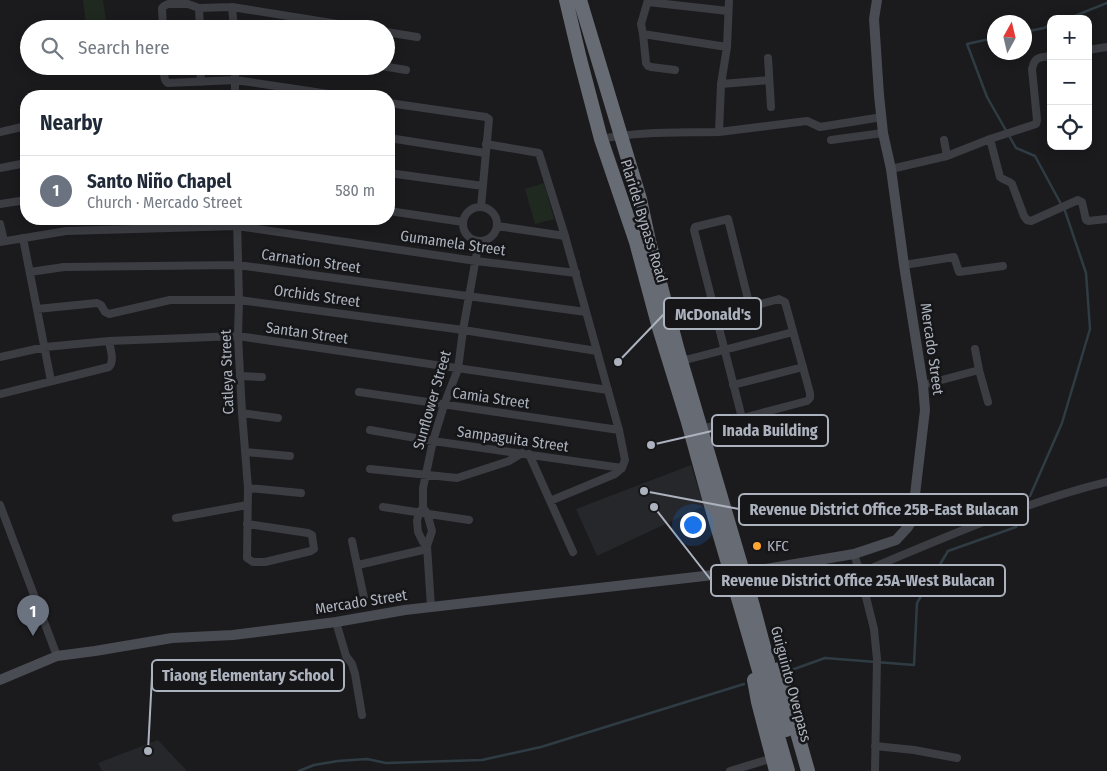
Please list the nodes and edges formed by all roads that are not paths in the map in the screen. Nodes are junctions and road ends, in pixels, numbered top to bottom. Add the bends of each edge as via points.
1 (566, 0) edge
2 (580, 0) edge
3 (730, 0) edge
4 (877, 0) edge
5 (648, 1) edge
6 (232, 7) junction
7 (199, 8) junction
8 (728, 11) junction
9 (163, 20) edge
10 (200, 20) edge
11 (233, 20) edge
12 (313, 20) edge
13 (395, 33) edge
14 (643, 34) junction
15 (417, 36) dead end
16 (727, 47) junction
17 (1107, 47) edge
18 (1092, 49) edge
19 (1047, 57) edge
20 (768, 58) dead end
21 (395, 68) edge
22 (406, 70) dead end
23 (676, 70) dead end
24 (165, 75) edge
25 (201, 75) edge
26 (236, 75) edge
27 (236, 80) junction
28 (769, 80) junction
29 (201, 82) junction
30 (720, 84) junction
31 (235, 90) edge
32 (302, 90) edge
33 (395, 104) edge
34 (771, 107) dead end
35 (882, 117) junction
36 (20, 127) edge
37 (0, 132) edge
38 (719, 132) junction
39 (883, 133) junction
40 (621, 135) junction
41 (395, 139) edge
42 (602, 139) junction
43 (990, 139) junction
44 (831, 140) dead end
45 (944, 140) dead end
46 (486, 144) junction
47 (485, 153) junction
48 (947, 156) junction
49 (20, 164) edge
50 (0, 168) edge
51 (890, 168) junction
52 (395, 174) edge
53 (483, 186) junction
54 (20, 201) edge
55 (0, 204) edge
56 (481, 207) junction
57 (395, 212) edge
58 (1107, 220) edge
59 (463, 222) junction
60 (0, 224) edge
61 (186, 225) edge
62 (237, 225) edge
63 (255, 225) edge
64 (497, 226) junction
65 (565, 236) junction
66 (23, 238) junction
67 (479, 241) junction
68 (2, 242) edge
69 (476, 261) junction
70 (238, 265) junction
71 (904, 265) junction
72 (1003, 266) dead end
73 (30, 272) junction
74 (576, 273) junction
75 (470, 296) junction
76 (239, 300) junction
77 (750, 306) junction
78 (37, 308) junction
79 (586, 312) junction
80 (716, 316) junction
81 (463, 330) junction
82 (793, 332) junction
83 (238, 336) junction
84 (108, 341) junction
85 (45, 347) junction
86 (975, 349) dead end
87 (724, 350) junction
88 (597, 351) junction
89 (0, 357) edge
90 (681, 360) junction
91 (803, 367) junction
92 (458, 369) junction
93 (979, 370) junction
94 (240, 376) junction
95 (262, 377) dead end
96 (51, 381) junction
97 (733, 385) junction
98 (923, 385) junction
99 (608, 390) junction
100 (359, 392) dead end
101 (0, 394) edge
102 (988, 402) dead end
103 (444, 405) junction
104 (242, 413) junction
105 (278, 418) dead end
106 (742, 418) junction
107 (701, 428) junction
108 (370, 430) dead end
109 (619, 430) junction
110 (433, 441) junction
111 (246, 452) junction
112 (526, 454) junction
113 (290, 456) dead end
114 (622, 468) junction
115 (370, 469) dead end
116 (426, 475) junction
117 (1107, 482) edge
118 (248, 488) junction
119 (301, 493) dead end
120 (550, 501) junction
121 (0, 505) edge
122 (247, 505) junction
123 (384, 507) dead end
124 (423, 511) junction
125 (176, 518) dead end
126 (469, 520) dead end
127 (247, 524) junction
128 (352, 541) dead end
129 (427, 547) junction
130 (574, 552) dead end
131 (854, 554) junction
132 (358, 565) junction
133 (736, 572) junction
134 (860, 572) junction
135 (364, 598) dead end
136 (753, 606) junction
137 (431, 607) junction
138 (336, 622) junction
139 (745, 623) junction
140 (57, 656) junction
141 (0, 680) edge
142 (362, 714) dead end
143 (874, 746) junction
144 (957, 758) dead end
145 (775, 765) edge
146 (730, 771) edge
147 (788, 771) edge
148 (798, 771) edge
149 (808, 771) edge
150 (875, 771) edge

1 - 42 highway, Plaridel Bypass Road
2 - 40 highway, Plaridel Bypass Road
3 - 8 street
4 - 35 street, Mercado Street via 874,19
5 - 8 street
5 - 14 street via 641,24
6 - 7 street
6 - 11 street
6 - 12 street
7 - 9 street via 188,4 168,4 162,8
7 - 10 street
8 - 16 street
13 - 15 street
14 - 16 street
14 - 23 street via 648,66
16 - 30 street
17 - 18 street
19 - 43 street via 1038,58 1032,69 1036,124
20 - 28 street
21 - 22 street
24 - 29 street via 168,83
25 - 29 street
26 - 27 street
27 - 29 street
27 - 31 street
27 - 32 street
28 - 30 street
28 - 34 street
30 - 38 street
33 - 46 street via 486,117 489,119
35 - 38 street via 820,127 807,121
35 - 39 street, Mercado Street
36 - 37 street
38 - 40 street
39 - 44 street
39 - 51 street, Mercado Street
40 - 42 street
40 - 90 highway, Plaridel Bypass Road
41 - 47 street
42 - 133 highway, Plaridel Bypass Road via 636,242 710,502
43 - 48 street
43 - 58 street via 1000,177 1012,184 1027,220 1078,200 1082,202 1086,220
45 - 48 street
46 - 47 street
46 - 65 street via 539,153
47 - 53 street
48 - 51 street
49 - 50 street
51 - 71 street, Mercado Street
52 - 53 street
53 - 56 street
54 - 55 street
56 - 59 street via 467,212
56 - 64 street via 495,215
57 - 59 street
59 - 67 street via 465,232
60 - 68 street
61 - 66 street, Gumamela Street via 66,232
62 - 70 street, Catleya Street
63 - 69 street, Gumamela Street
64 - 65 street
64 - 67 street via 489,238
65 - 74 street
66 - 68 street, Gumamela Street
66 - 73 street
67 - 69 street, Sunflower Street
69 - 74 street, Gumamela Street
69 - 75 street, Sunflower Street
70 - 73 street, Carnation Street via 64,267
70 - 75 street, Carnation Street
70 - 76 street, Catleya Street
71 - 72 street via 954,257 958,272
71 - 98 street, Mercado Street
73 - 78 street
74 - 79 street
75 - 79 street, Carnation Street
75 - 81 street, Sunflower Street
76 - 78 street, Orchids Street via 170,300 109,314 96,302
76 - 81 street, Orchids Street
76 - 83 street, Catleya Street
77 - 80 street
77 - 80 street via 728,219 695,227
77 - 82 street via 782,300
78 - 85 street
79 - 88 street
80 - 87 street
81 - 88 street, Orchids Street
81 - 92 street, Sunflower Street
82 - 87 street
82 - 91 street
83 - 84 street, Santan Street
83 - 92 street, Santan Street
83 - 94 street, Catleya Street
84 - 85 street, Santan Street
84 - 96 street via 110,367
85 - 89 street, Santan Street
85 - 96 street
86 - 93 street
87 - 90 street
87 - 97 street
88 - 99 street
90 - 107 highway, Plaridel Bypass Road
91 - 97 street
91 - 106 street via 810,393 807,401
92 - 99 street, Santan Street
92 - 103 street, Sunflower Street
93 - 98 street
93 - 102 street
94 - 95 street
94 - 104 street, Catleya Street
96 - 101 street
97 - 106 street
98 - 131 street, Mercado Street via 925,410 911,524 896,540
99 - 109 street
100 - 103 street, Camia Street
103 - 109 street, Camia Street
103 - 110 street, Sunflower Street
104 - 105 street
104 - 111 street, Catleya Street
106 - 107 street
107 - 133 highway, Plaridel Bypass Road
108 - 110 street, Sampaguita Street
109 - 114 street via 625,460
110 - 112 street, Sampaguita Street
110 - 116 street, Sunflower Street
111 - 113 street
111 - 118 street, Catleya Street
112 - 114 street, Sampaguita Street
112 - 116 street via 457,478
112 - 120 street
114 - 120 street via 615,474
115 - 116 street
116 - 124 street, Sunflower Street
117 - 134 street via 1055,496
118 - 119 street
118 - 122 street, Catleya Street
120 - 130 street
121 - 140 street
122 - 125 street
122 - 127 street, Catleya Street
123 - 124 street
124 - 126 street
124 - 129 street, Sunflower Street via 432,531
124 - 129 street, Sunflower Street via 417,521 418,532
127 - 127 street, Catleya Street via 308,533 312,535 314,549 265,562 253,562 247,558
128 - 132 street
129 - 132 street
129 - 137 street, Sunflower Street
131 - 133 street, Mercado Street
131 - 134 street
132 - 135 street
133 - 136 highway, Plaridel Bypass Road
133 - 137 street, Mercado Street
133 - 139 highway, Plaridel Bypass Road
134 - 143 street via 874,629 877,659
136 - 148 highway, Guiguinto Overpass
136 - 149 highway via 769,637
137 - 138 street, Mercado Street
138 - 140 street, Mercado Street via 233,635 172,638
138 - 142 street via 355,674
139 - 145 highway via 758,702
139 - 147 highway, Guiguinto Overpass
140 - 141 street, Mercado Street
143 - 144 street
143 - 150 street
145 - 146 street

